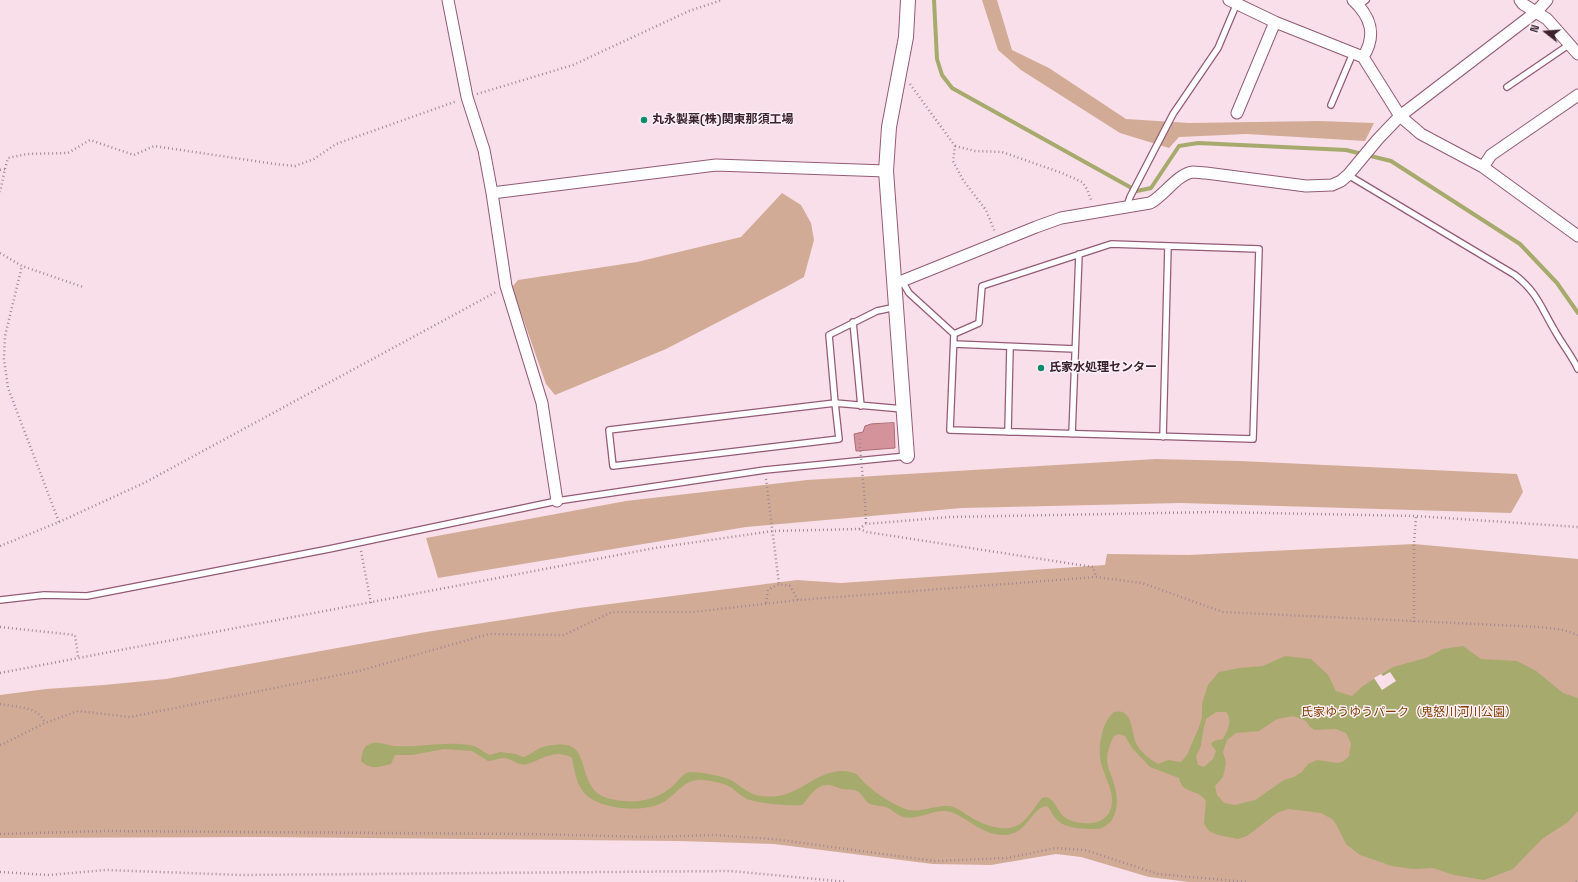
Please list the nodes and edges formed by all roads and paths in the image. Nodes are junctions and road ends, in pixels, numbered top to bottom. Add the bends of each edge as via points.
1 (448, 0) edge
2 (722, 0) edge
3 (908, 0) edge
4 (1520, 0) edge
5 (1547, 0) edge
6 (1233, 2) edge
7 (1359, 2) edge
8 (1536, 12) junction
9 (1275, 22) junction
10 (1570, 44) junction
11 (1578, 54) edge
12 (1358, 55) junction
13 (908, 82) dead end
14 (1508, 87) dead end
15 (1578, 95) edge
16 (467, 97) junction
17 (1331, 105) dead end
18 (1237, 113) dead end
19 (1400, 116) junction
20 (955, 146) junction
21 (1483, 168) junction
22 (0, 170) edge
23 (5, 170) junction
24 (886, 171) junction
25 (1352, 171) junction
26 (0, 192) edge
27 (492, 193) junction
28 (1128, 202) junction
29 (1094, 212) junction
30 (1578, 236) edge
31 (998, 242) junction
32 (1168, 246) junction
33 (0, 253) edge
34 (1078, 254) junction
35 (22, 266) junction
36 (898, 281) junction
37 (506, 286) junction
38 (83, 287) dead end
39 (896, 307) junction
40 (853, 322) junction
41 (954, 334) junction
42 (954, 344) junction
43 (1010, 347) junction
44 (1075, 350) junction
45 (1578, 369) edge
46 (835, 404) junction
47 (861, 406) junction
48 (903, 409) junction
49 (1008, 432) junction
50 (1072, 434) junction
51 (1163, 437) junction
52 (860, 439) dead end
53 (907, 456) joint
54 (765, 470) junction
55 (557, 501) junction
56 (1416, 516) junction
57 (60, 522) junction
58 (866, 524) junction
59 (1578, 527) edge
60 (859, 529) junction
61 (773, 531) junction
62 (360, 542) junction
63 (0, 546) edge
64 (1096, 577) junction
65 (779, 584) junction
66 (0, 600) edge
67 (798, 600) junction
68 (371, 603) junction
69 (766, 603) junction
70 (1414, 622) junction
71 (0, 627) edge
72 (1578, 635) edge
73 (78, 658) junction
74 (0, 673) edge
75 (0, 704) edge
76 (45, 722) junction
77 (0, 744) edge
78 (0, 834) edge
79 (0, 872) edge
80 (847, 882) edge
81 (1247, 882) edge

1 - 16 street
2 - 16 path via 689,11 573,65
3 - 24 street via 906,37 889,127
4 - 8 street
5 - 8 street
6 - 9 street
6 - 28 lane via 1218,48 1173,114
7 - 12 street via 1369,20 1371,30 1368,49
8 - 10 street via 1547,19
8 - 19 street
9 - 12 street
9 - 18 street
10 - 11 street
10 - 14 lane
12 - 17 lane
12 - 19 street
13 - 20 path
15 - 21 street via 1491,154
16 - 23 path via 336,144 314,159 295,166 154,146 134,155 90,140 68,152 27,154 8,158
16 - 27 street via 484,150
19 - 21 street via 1421,134
19 - 25 street
20 - 29 path via 975,151 1002,152 1082,182 1092,198
20 - 31 path via 953,161 963,180 986,210
21 - 30 street
22 - 23 path
23 - 26 path
24 - 27 street via 716,165
24 - 36 street
25 - 28 street via 1341,181 1320,186 1192,172 1182,176 1150,203
25 - 45 lane via 1525,283 1534,293
27 - 37 street
28 - 29 street
29 - 31 street via 1061,218
31 - 36 street
32 - 34 lane via 1110,244
32 - 51 lane
32 - 51 lane via 1259,249 1259,257 1253,439
33 - 35 path
34 - 41 lane via 982,286 979,323
34 - 44 lane
35 - 38 path
35 - 57 path via 5,336 4,359 8,388
36 - 39 street
36 - 41 lane
37 - 55 street via 542,404
37 - 57 path via 144,483
39 - 40 lane via 877,310
39 - 48 street
40 - 46 lane via 829,335
40 - 47 lane
41 - 42 lane
42 - 43 lane
42 - 49 lane via 950,430
43 - 44 lane
43 - 49 lane
44 - 50 lane
46 - 46 lane via 839,439 613,466 609,430
46 - 47 lane
47 - 48 lane
48 - 53 street
49 - 50 lane
50 - 51 lane
52 - 58 path, bridge
53 - 54 lane
54 - 55 lane
54 - 61 path
55 - 62 lane
56 - 58 path via 1214,512 950,517
56 - 59 path
56 - 70 path
57 - 63 path
58 - 60 path
60 - 61 path
60 - 64 path via 1093,567
61 - 65 path
61 - 68 path via 655,548
62 - 66 lane via 87,596 44,595
62 - 68 path
64 - 67 path
64 - 70 path via 1142,583 1223,612
65 - 67 path via 790,586
65 - 69 path via 768,590
67 - 69 path
68 - 73 path
69 - 76 path via 694,612 612,612 564,635 489,634 359,671 130,717 78,711
70 - 72 path via 1540,627
71 - 73 path via 75,635
73 - 74 path
75 - 76 path via 38,712
76 - 77 path
78 - 81 path via 106,831 649,837 715,835 774,839 935,861 1007,858 1056,848 1085,850 1158,874
79 - 80 path via 49,875 106,870 241,875 731,871

